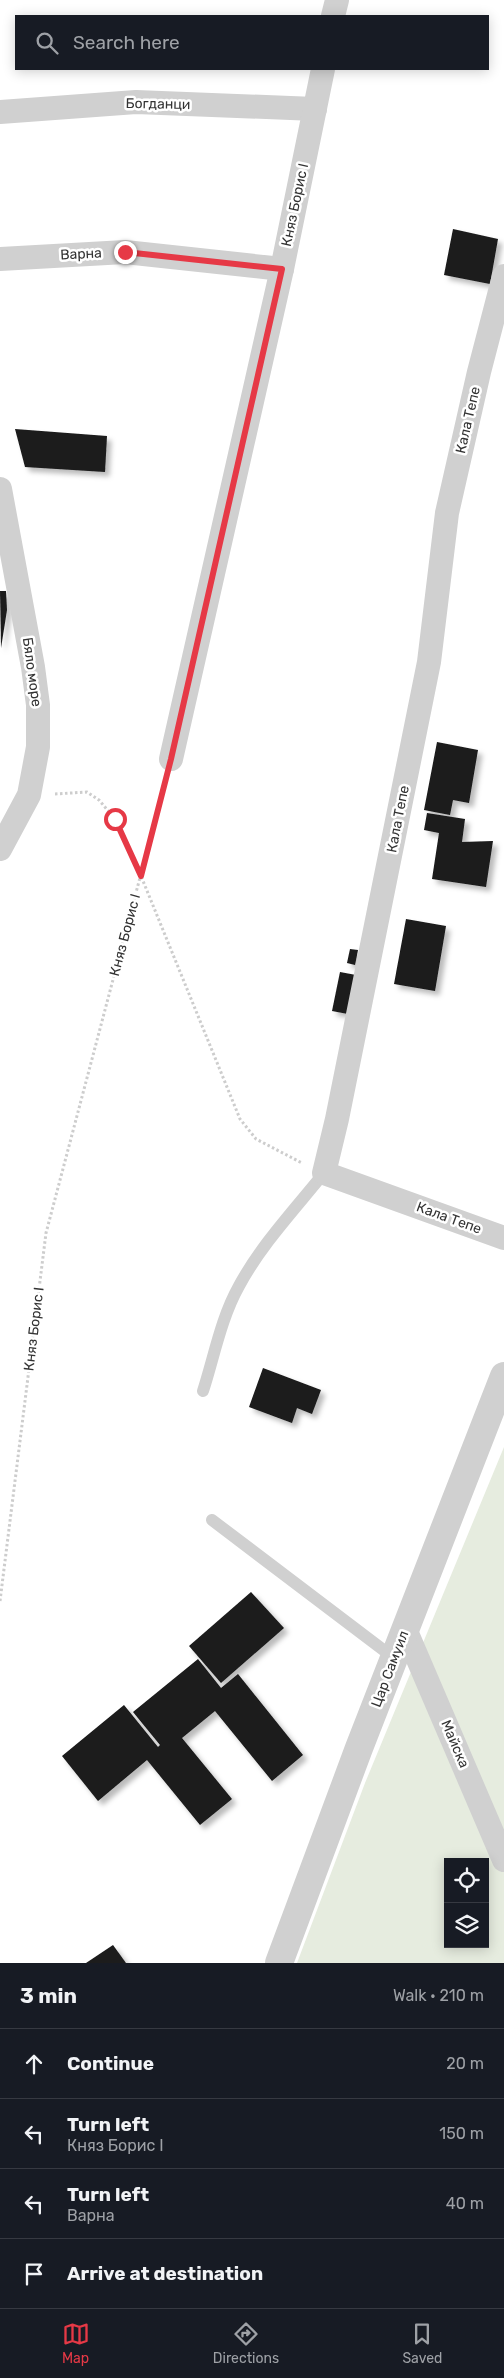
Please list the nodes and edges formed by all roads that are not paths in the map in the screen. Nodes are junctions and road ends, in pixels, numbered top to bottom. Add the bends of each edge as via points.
1 (337, 0) edge
2 (334, 15) edge
3 (323, 70) edge
4 (315, 109) junction
5 (0, 112) edge
6 (0, 259) edge
7 (282, 269) junction
8 (504, 276) edge
9 (0, 489) edge
10 (171, 759) road end
11 (0, 848) edge
12 (324, 1173) junction
13 (504, 1238) edge
14 (504, 1376) edge
15 (203, 1391) dead end
16 (212, 1520) dead end
17 (406, 1629) junction
18 (394, 1658) junction
19 (504, 1860) edge
20 (279, 1963) edge

1 - 2 street
3 - 4 street, Княз Борис I
4 - 5 street, Богданци via 136,102
4 - 7 street, Княз Борис I
6 - 7 street, Варна via 125,252
7 - 10 street, Княз Борис I
8 - 12 street, Кала Тепе via 447,513 429,662
9 - 11 street, Бяло море via 38,705 38,746 29,795
12 - 13 street, Кала Тепе
12 - 15 lane via 238,1286
14 - 17 street, Цар Самуил
16 - 18 lane
17 - 18 street, Цар Самуил
17 - 19 street, Майска
18 - 20 street, Цар Самуил

